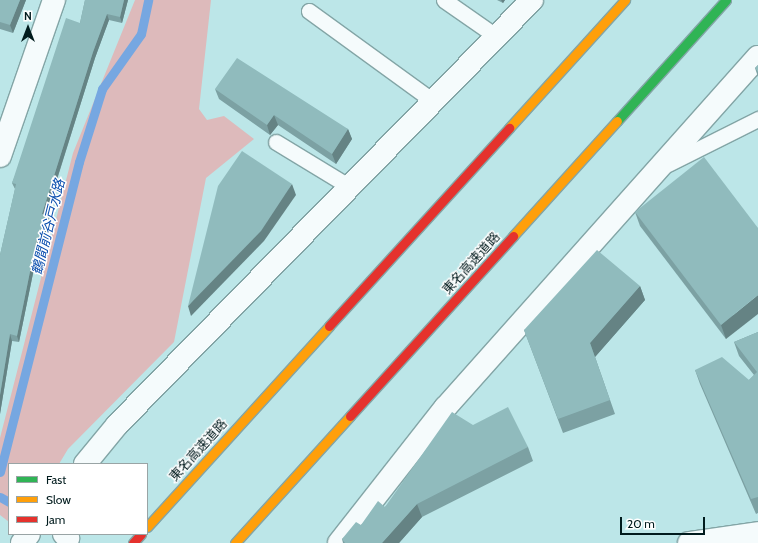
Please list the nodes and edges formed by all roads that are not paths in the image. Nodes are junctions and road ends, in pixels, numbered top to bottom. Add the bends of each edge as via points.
1 (54, 0) edge
2 (444, 0) edge
3 (532, 0) edge
4 (625, 0) edge
5 (726, 0) edge
6 (309, 11) dead end
7 (497, 36) junction
8 (758, 57) edge
9 (433, 101) junction
10 (758, 119) edge
11 (276, 142) dead end
12 (0, 156) edge
13 (662, 167) junction
14 (350, 187) junction
15 (86, 463) edge
16 (148, 526) edge
17 (758, 533) edge
18 (28, 535) edge
19 (140, 535) edge
20 (22, 543) edge
21 (133, 543) edge
22 (235, 543) edge
23 (339, 543) edge
24 (689, 543) edge

1 - 12 street
2 - 7 lane
3 - 7 street
4 - 16 highway, 東名高速道路
5 - 22 highway, 東名高速道路
6 - 9 lane
7 - 9 street
8 - 13 street
9 - 14 street
10 - 13 lane
11 - 14 lane
13 - 23 street via 445,408
14 - 15 street via 117,426
17 - 24 street
18 - 20 street
19 - 21 highway

